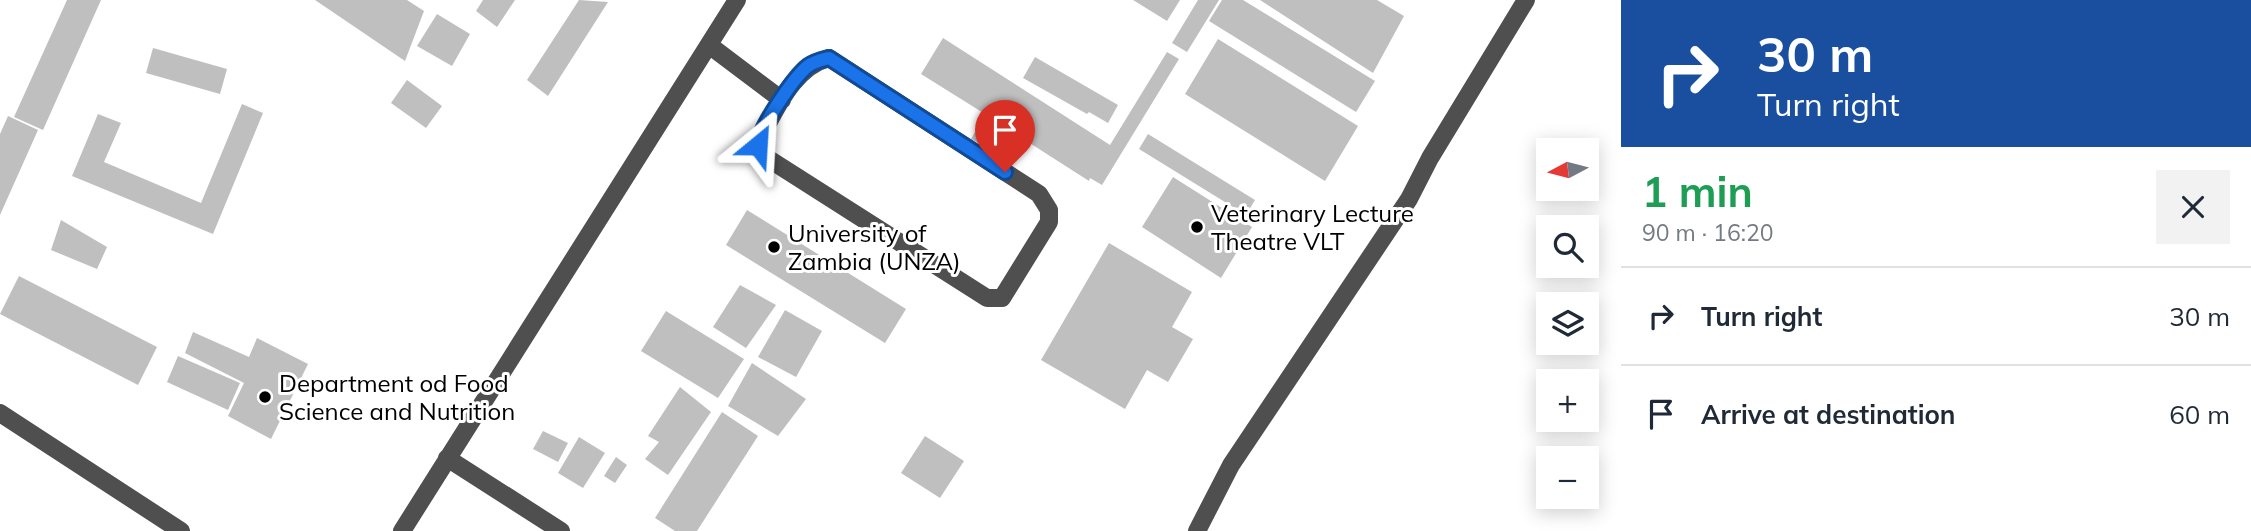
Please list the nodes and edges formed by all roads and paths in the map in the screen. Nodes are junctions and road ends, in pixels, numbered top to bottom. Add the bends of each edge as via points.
1 (737, 0) edge
2 (1525, 0) edge
3 (709, 45) junction
4 (782, 100) junction
5 (0, 413) edge
6 (447, 458) junction
7 (181, 531) edge
8 (402, 531) edge
9 (561, 531) edge
10 (1197, 531) edge

1 - 3 lane
2 - 10 lane via 1409,199 1231,465
3 - 4 lane
3 - 6 lane
4 - 4 lane via 759,140 761,154 987,298 1006,295 1049,222 1049,210 1038,194 829,58 806,68
5 - 7 lane
6 - 8 lane
6 - 9 lane

